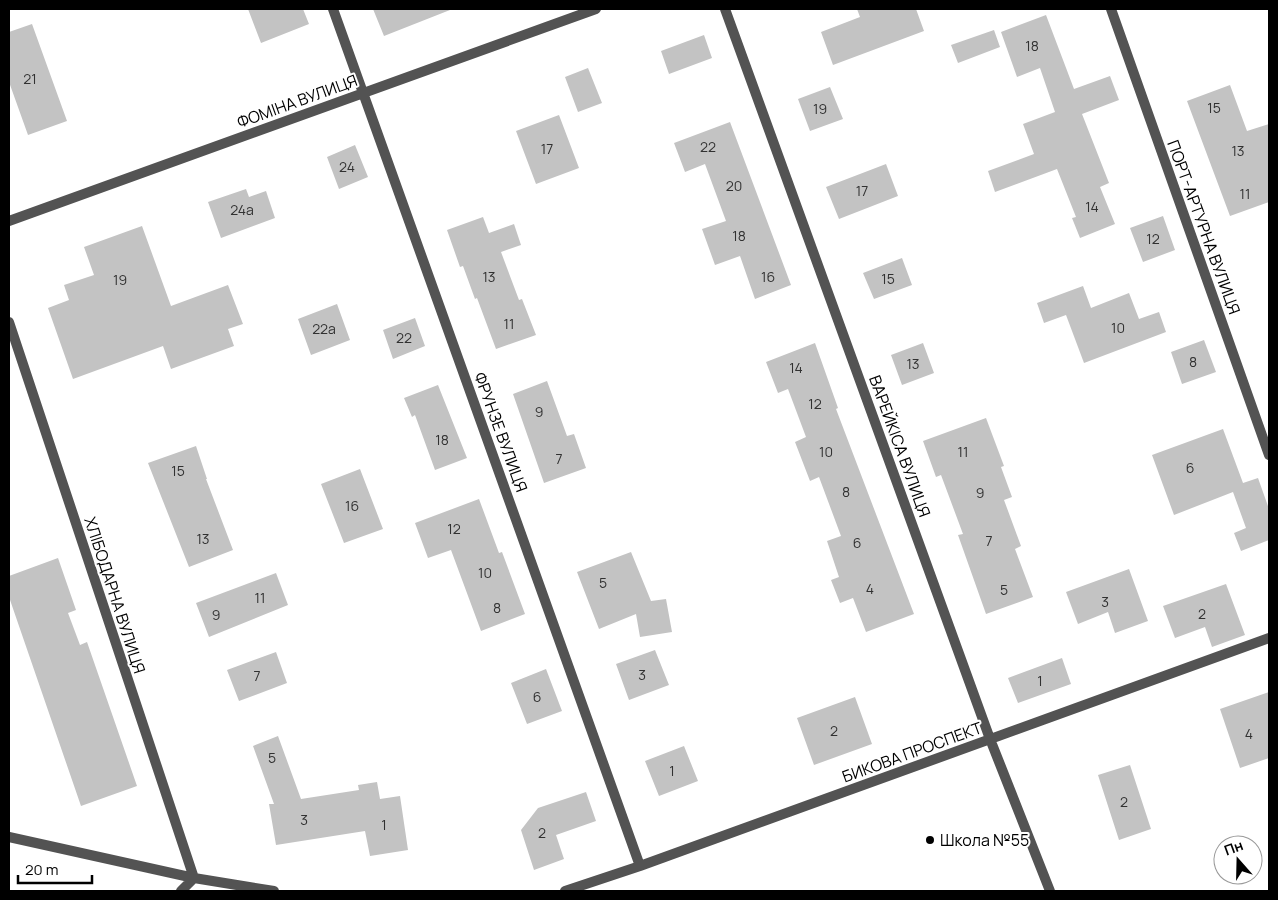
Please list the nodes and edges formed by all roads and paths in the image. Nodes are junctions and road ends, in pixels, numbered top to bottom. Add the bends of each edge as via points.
1 (333, 9) edge
2 (596, 9) edge
3 (725, 9) edge
4 (1110, 9) edge
5 (364, 93) junction
6 (9, 221) edge
7 (9, 322) edge
8 (1269, 456) edge
9 (1269, 638) edge
10 (990, 740) junction
11 (9, 837) edge
12 (640, 866) junction
13 (194, 878) junction
14 (181, 891) edge
15 (274, 891) edge
16 (565, 891) edge
17 (1050, 891) edge

1 - 5 street, ФРУНЗЕ ВУЛИЦЯ
2 - 5 street, ФОМІНА ВУЛИЦЯ
3 - 10 street, ВАРЕЙКІСА ВУЛИЦЯ
4 - 8 street, ПОРТ-АРТУРНА ВУЛИЦЯ
5 - 6 street, ФОМІНА ВУЛИЦЯ
5 - 12 street, ФРУНЗЕ ВУЛИЦЯ
7 - 13 street, ХЛІБОДАРНА ВУЛИЦЯ
9 - 10 street, БИКОВА ПРОСПЕКТ
10 - 12 street, БИКОВА ПРОСПЕКТ
10 - 17 street, ВАРЕЙКІСА ВУЛИЦЯ
11 - 13 street
12 - 16 street, БИКОВА ПРОСПЕКТ
13 - 14 street
13 - 15 street

